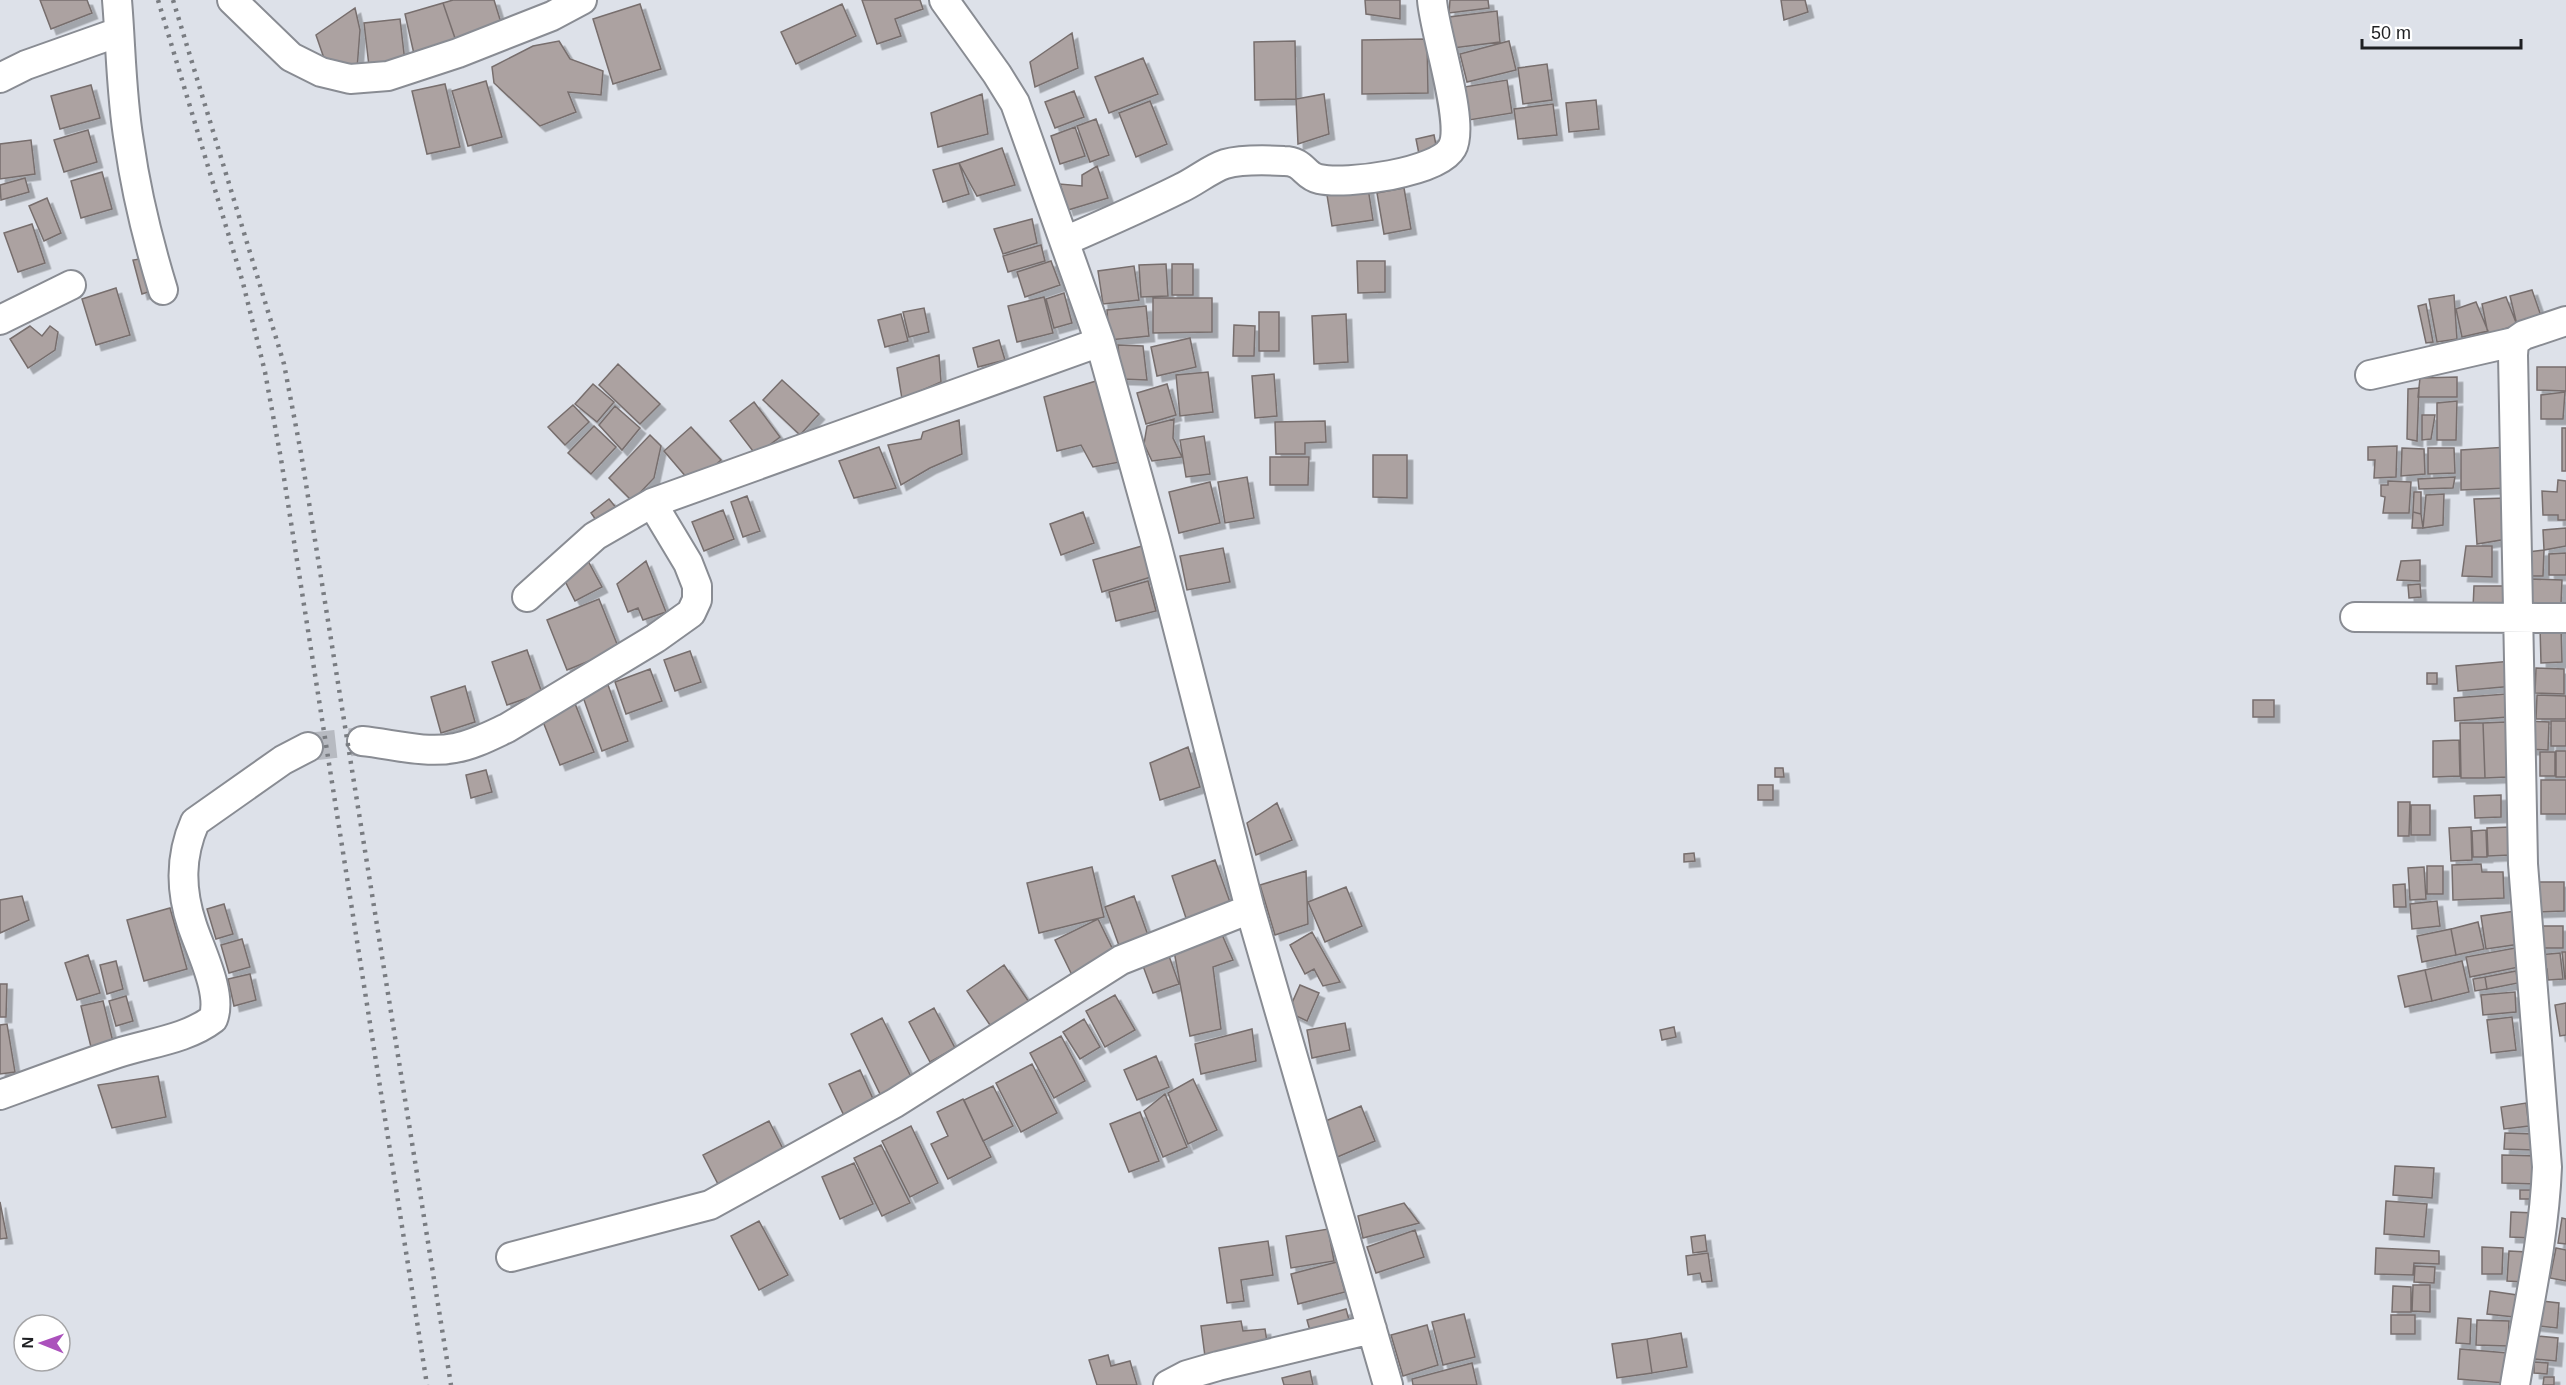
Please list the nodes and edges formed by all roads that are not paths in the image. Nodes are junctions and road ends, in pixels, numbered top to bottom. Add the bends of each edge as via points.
1 (117, 0) edge
2 (232, 0) edge
3 (582, 0) edge
4 (944, 0) edge
5 (1431, 0) edge
6 (119, 32) junction
7 (0, 78) edge
8 (1065, 241) junction
9 (71, 285) dead end
10 (163, 290) dead end
11 (0, 320) edge
12 (2566, 321) edge
13 (1100, 342) junction
14 (2514, 342) junction
15 (2370, 375) dead end
16 (652, 503) junction
17 (527, 597) dead end
18 (2355, 617) dead end
19 (2519, 618) junction
20 (2566, 618) edge
21 (362, 741) tunnel mouth
22 (308, 747) tunnel mouth
23 (1251, 909) junction
24 (0, 1095) edge
25 (511, 1257) dead end
26 (1372, 1329) junction
27 (1168, 1385) edge
28 (1388, 1385) edge
29 (2515, 1385) edge

1 - 6 street
2 - 3 street via 291,57 321,72 350,79 388,76 458,53
4 - 8 street via 1015,103
5 - 8 street via 1455,120 1456,138 1444,158 1418,169 1354,180 1316,179 1293,161 1230,163
6 - 7 street
6 - 10 street via 128,141 147,237
8 - 13 street
9 - 11 street
12 - 14 street
13 - 16 street
13 - 23 street
14 - 15 street
14 - 19 street
16 - 17 street via 595,536
16 - 21 street via 697,586 697,600 691,613 656,638 485,739 452,749
18 - 19 street
19 - 20 street
19 - 29 street via 2523,864 2547,1167 2542,1238
22 - 24 street via 203,816 195,822 188,837 182,864 190,922 213,987 213,1019 172,1038
23 - 25 street via 1121,960 895,1103 710,1205
23 - 26 street
26 - 27 street via 1218,1366
26 - 28 street

